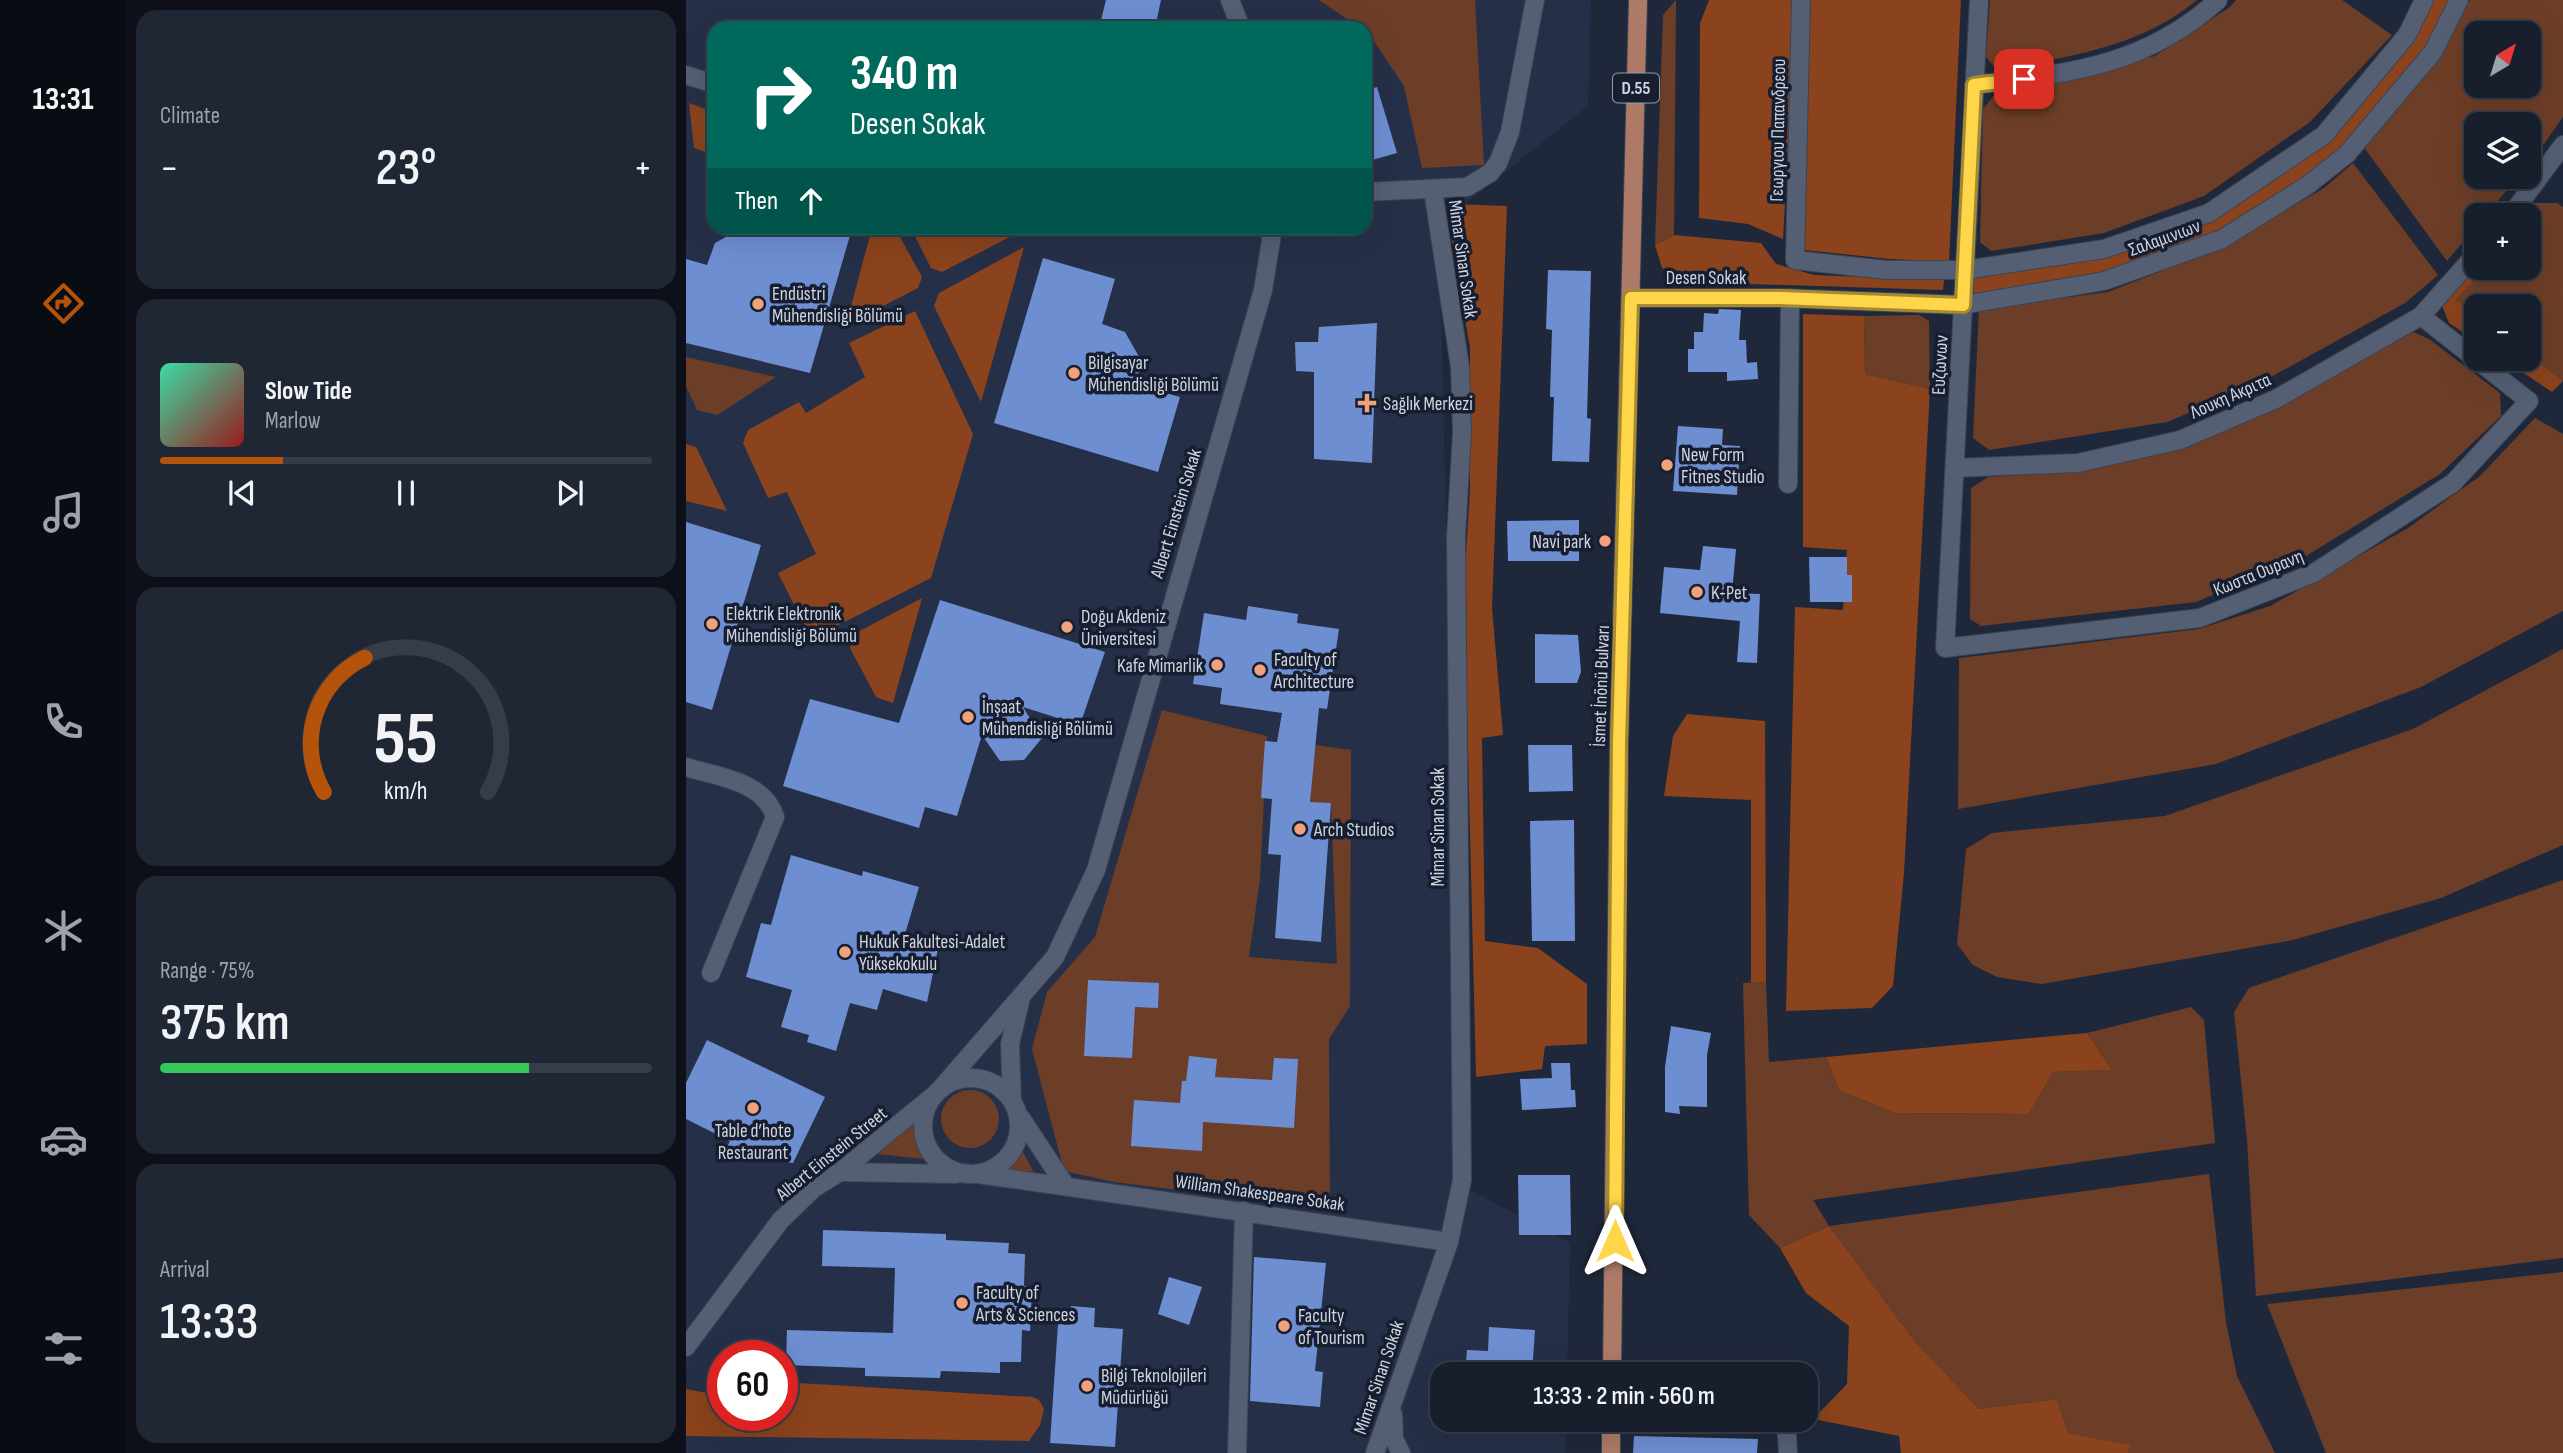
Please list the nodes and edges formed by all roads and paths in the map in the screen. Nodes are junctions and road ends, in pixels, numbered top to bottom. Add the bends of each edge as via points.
1 (1230, 0) edge
2 (1535, 0) edge
3 (1638, 0) edge
4 (1801, 0) edge
5 (1979, 0) edge
6 (2218, 0) edge
7 (2424, 0) edge
8 (2459, 0) edge
9 (1238, 21) edge
10 (686, 75) edge
11 (707, 82) edge
12 (1974, 85) junction
13 (2563, 145) edge
14 (1433, 190) junction
15 (1372, 192) edge
16 (2520, 203) edge
17 (1272, 235) edge
18 (1795, 260) joint
19 (2464, 268) edge
20 (1965, 270) junction
21 (1631, 298) junction
22 (1785, 298) junction
23 (1963, 305) junction
24 (2421, 316) junction
25 (1955, 468) junction
26 (1788, 484) dead end
27 (1945, 648) joint
28 (686, 766) edge
29 (711, 973) dead end
30 (1023, 995) junction
31 (938, 1092) junction
32 (1015, 1106) junction
33 (840, 1172) junction
34 (972, 1174) junction
35 (1065, 1185) junction
36 (1244, 1211) junction
37 (1449, 1242) junction
38 (686, 1347) edge
39 (1612, 1362) edge
40 (1392, 1407) junction
41 (1611, 1432) edge
42 (1787, 1432) edge
43 (1237, 1453) edge
44 (1375, 1453) edge
45 (1401, 1453) edge
46 (1611, 1453) edge
47 (1788, 1453) edge

1 - 9 street
2 - 14 street via 1510,132 1499,163 1467,187
3 - 21 main road, İsmet İnönü Bulvarı / D.55
4 - 18 street, Γεωργιου Παπανδρεου
5 - 12 street, Ευζωνων
6 - 12 street via 2147,50 2075,72
7 - 20 street, Σαλαμινιων via 2407,35 2324,135 2209,213 2104,249
8 - 23 street, Σαλαμινιων via 2433,52 2347,154 2308,185 2222,239 2104,281
10 - 11 street
12 - 20 street, Ευζωνων
13 - 16 street
14 - 15 street
14 - 37 street, Mimar Sinan Sokak via 1460,367 1462,432 1456,537 1462,1180
17 - 30 street, Albert Einstein Sokak via 1263,290 1096,870 1055,957
18 - 20 street, Σαλαμινιων via 1886,270
19 - 24 street, Λουκη Ακριτα
20 - 23 street, Ευζωνων
21 - 22 street, Desen Sokak
21 - 39 main road, İsmet İnönü Bulvarı / D.55 via 1619,743
22 - 23 street, Σαλαμινιων
22 - 26 street
23 - 25 street, Ευζωνων
24 - 25 street, Λουκη Ακριτα via 2276,399 2180,440 2078,463
24 - 27 street, Κωστα Ουρανη via 2529,401 2453,483 2314,573 2200,618
25 - 27 street, Ευζωνων
28 - 29 street via 753,788 764,796 775,817
30 - 31 street, Albert Einstein Street
30 - 32 street via 1010,1044
31 - 32 street via 968,1077 981,1078 993,1083
31 - 33 street, Albert Einstein Street
31 - 34 street via 923,1120 927,1145 943,1165
32 - 34 street via 1018,1139 1012,1152 1003,1162
32 - 35 street
33 - 34 street, William Shakespeare Sokak
33 - 38 street, Albert Einstein Street via 814,1188 780,1221
34 - 35 street, William Shakespeare Sokak
35 - 36 street, William Shakespeare Sokak
36 - 37 street, William Shakespeare Sokak
36 - 43 street
37 - 40 street, Mimar Sinan Sokak
40 - 44 street, Mimar Sinan Sokak
40 - 45 street via 1394,1439
41 - 46 main road
42 - 47 street

